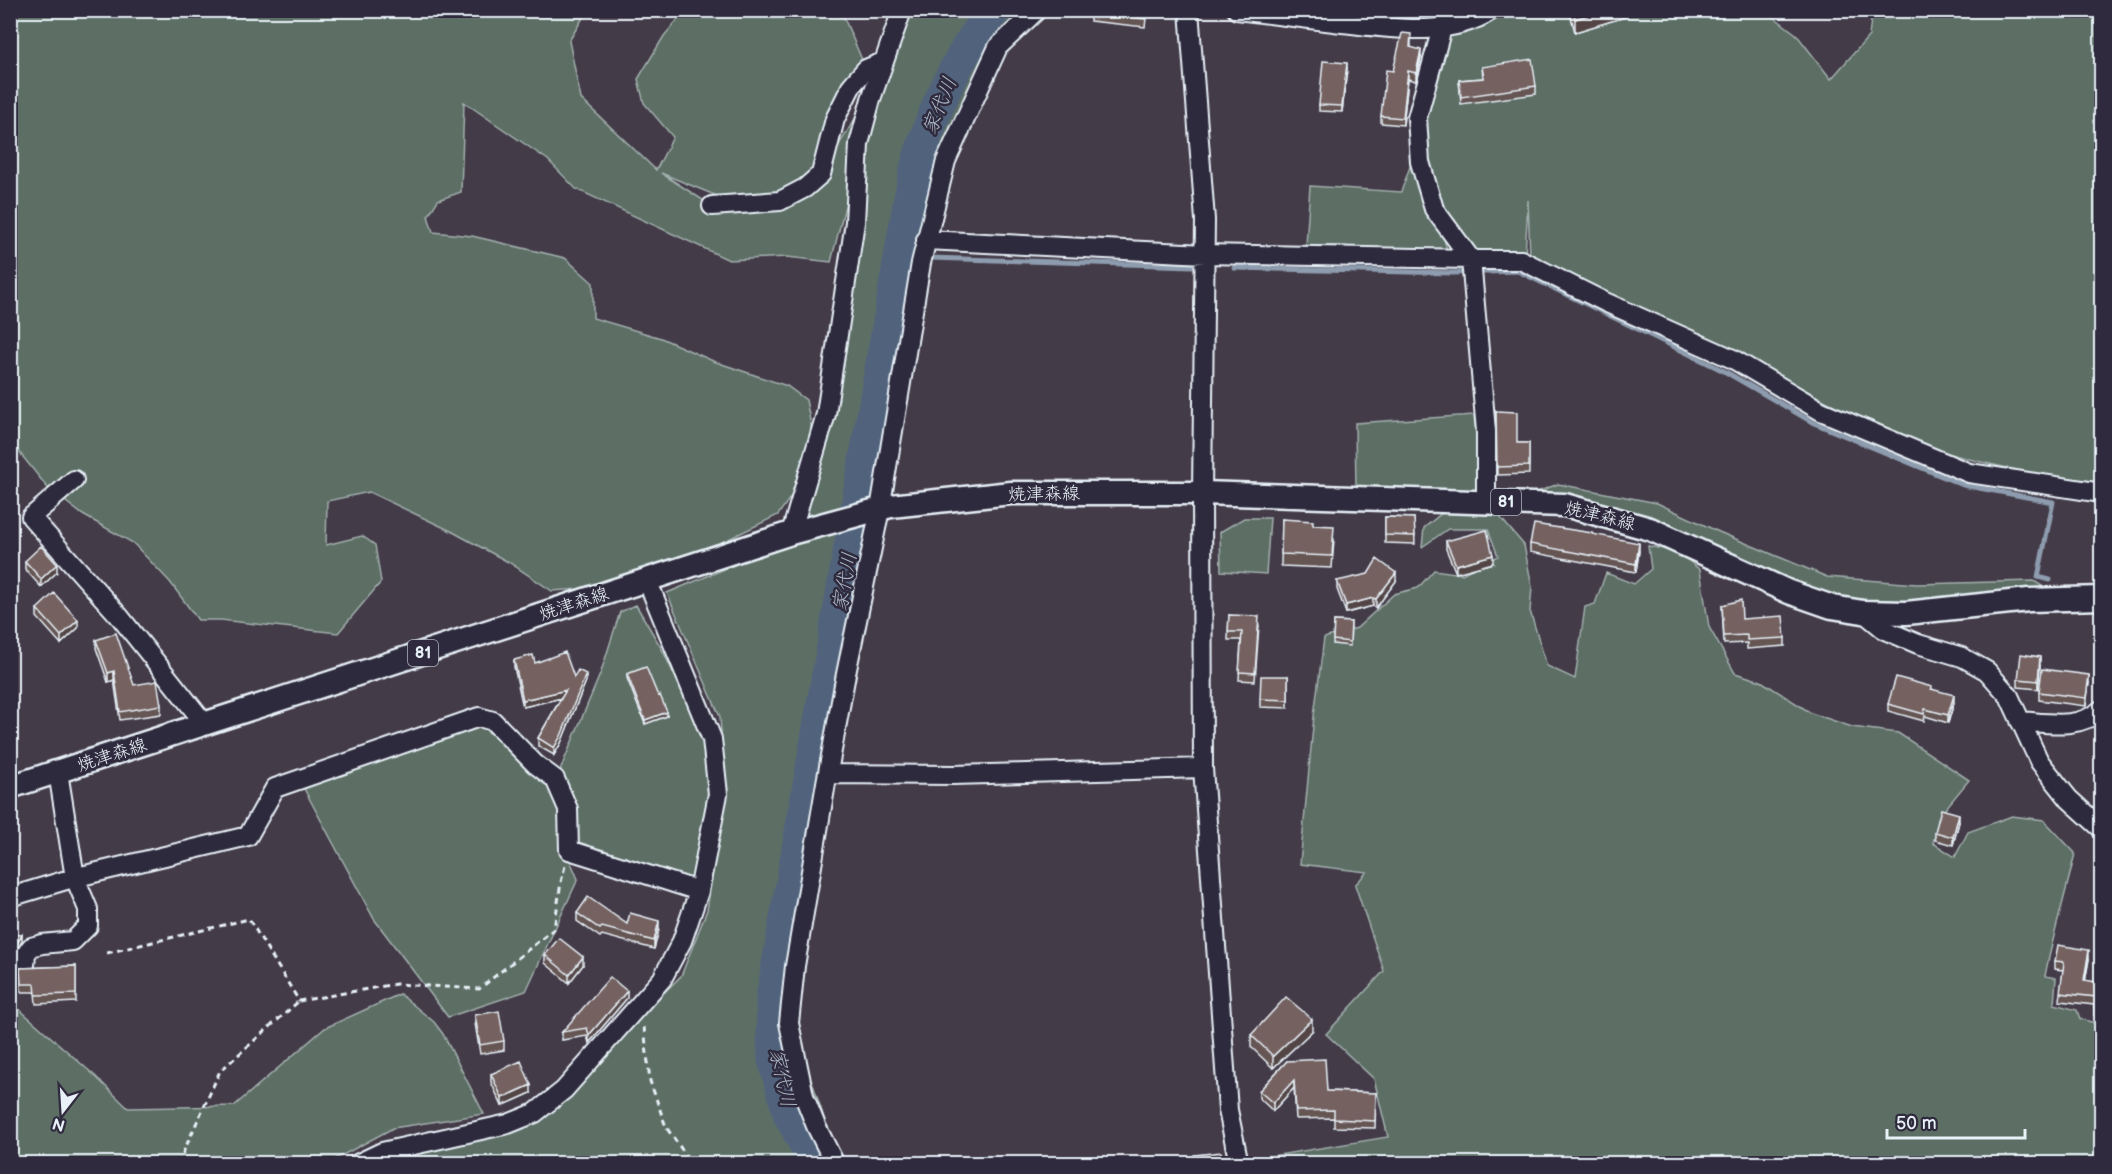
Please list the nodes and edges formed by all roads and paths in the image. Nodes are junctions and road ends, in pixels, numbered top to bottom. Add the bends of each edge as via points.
1 (902, 10) edge
2 (1037, 10) edge
3 (1189, 10) edge
4 (1237, 10) edge
5 (1492, 10) edge
6 (1442, 28) junction
7 (883, 63) junction
8 (712, 206) dead end
9 (924, 252) junction
10 (1205, 254) junction
11 (1471, 262) junction
12 (74, 480) dead end
13 (1202, 493) junction
14 (2102, 493) edge
15 (1486, 501) junction
16 (885, 507) junction
17 (791, 533) junction
18 (647, 580) junction
19 (2102, 598) edge
20 (1863, 612) junction
21 (2102, 709) edge
22 (2020, 721) junction
23 (205, 724) junction
24 (1203, 768) junction
25 (58, 772) junction
26 (829, 774) junction
27 (10, 787) edge
28 (2102, 829) edge
29 (569, 850) junction
30 (75, 878) junction
31 (699, 891) junction
32 (10, 897) edge
33 (107, 953) dead end
34 (25, 965) edge
35 (299, 1001) junction
36 (641, 1001) junction
37 (178, 1164) edge
38 (357, 1164) edge
39 (692, 1164) edge
40 (835, 1164) edge
41 (1239, 1164) edge

1 - 7 street
2 - 9 street via 998,47 946,161
3 - 10 street
4 - 6 street via 1405,30
5 - 6 street via 1482,17
6 - 11 street via 1417,118 1420,162 1434,209
7 - 8 street via 866,69 852,85 835,118 821,174 805,188 780,201
7 - 17 street via 860,144 855,222 826,414
9 - 10 street
9 - 16 street
10 - 11 street
10 - 13 street
11 - 14 street via 1521,260 1732,359 1821,411 1970,473
11 - 15 street via 1486,431
12 - 23 street via 31,517 120,617
13 - 15 main road, 焼津森線 / 81
13 - 16 main road, 焼津森線 / 81 via 1011,493
13 - 24 street
15 - 20 main road, 焼津森線 / 81 via 1565,505 1603,514 1650,529 1789,592 1832,607
16 - 17 main road, 焼津森線 / 81
16 - 26 street via 846,674
17 - 18 main road, 焼津森線 / 81
18 - 23 main road, 焼津森線 / 81
18 - 31 street via 712,739 718,794
19 - 20 main road, 焼津森線 / 81 via 2029,600 1906,613
20 - 22 street via 1885,630 1962,657 1988,671 2009,696
21 - 22 street via 2081,722
22 - 28 street via 2039,761 2069,800
23 - 25 main road, 焼津森線 / 81
24 - 26 street
24 - 41 street via 1228,1110
25 - 27 main road, 焼津森線 / 81
25 - 30 street
26 - 40 street via 795,966 789,1023 804,1096
29 - 30 street via 568,809 555,778 535,764 493,721 479,717 275,788 248,836
29 - 31 street
29 - 35 path via 554,929 479,989 396,984
30 - 32 street
30 - 34 street via 87,909 88,926 73,941 31,946
31 - 36 street via 682,941 662,979
33 - 35 path via 249,919
35 - 37 path via 220,1071
36 - 38 street via 564,1090 535,1113 508,1124 382,1152
36 - 39 path via 650,1081 666,1127

